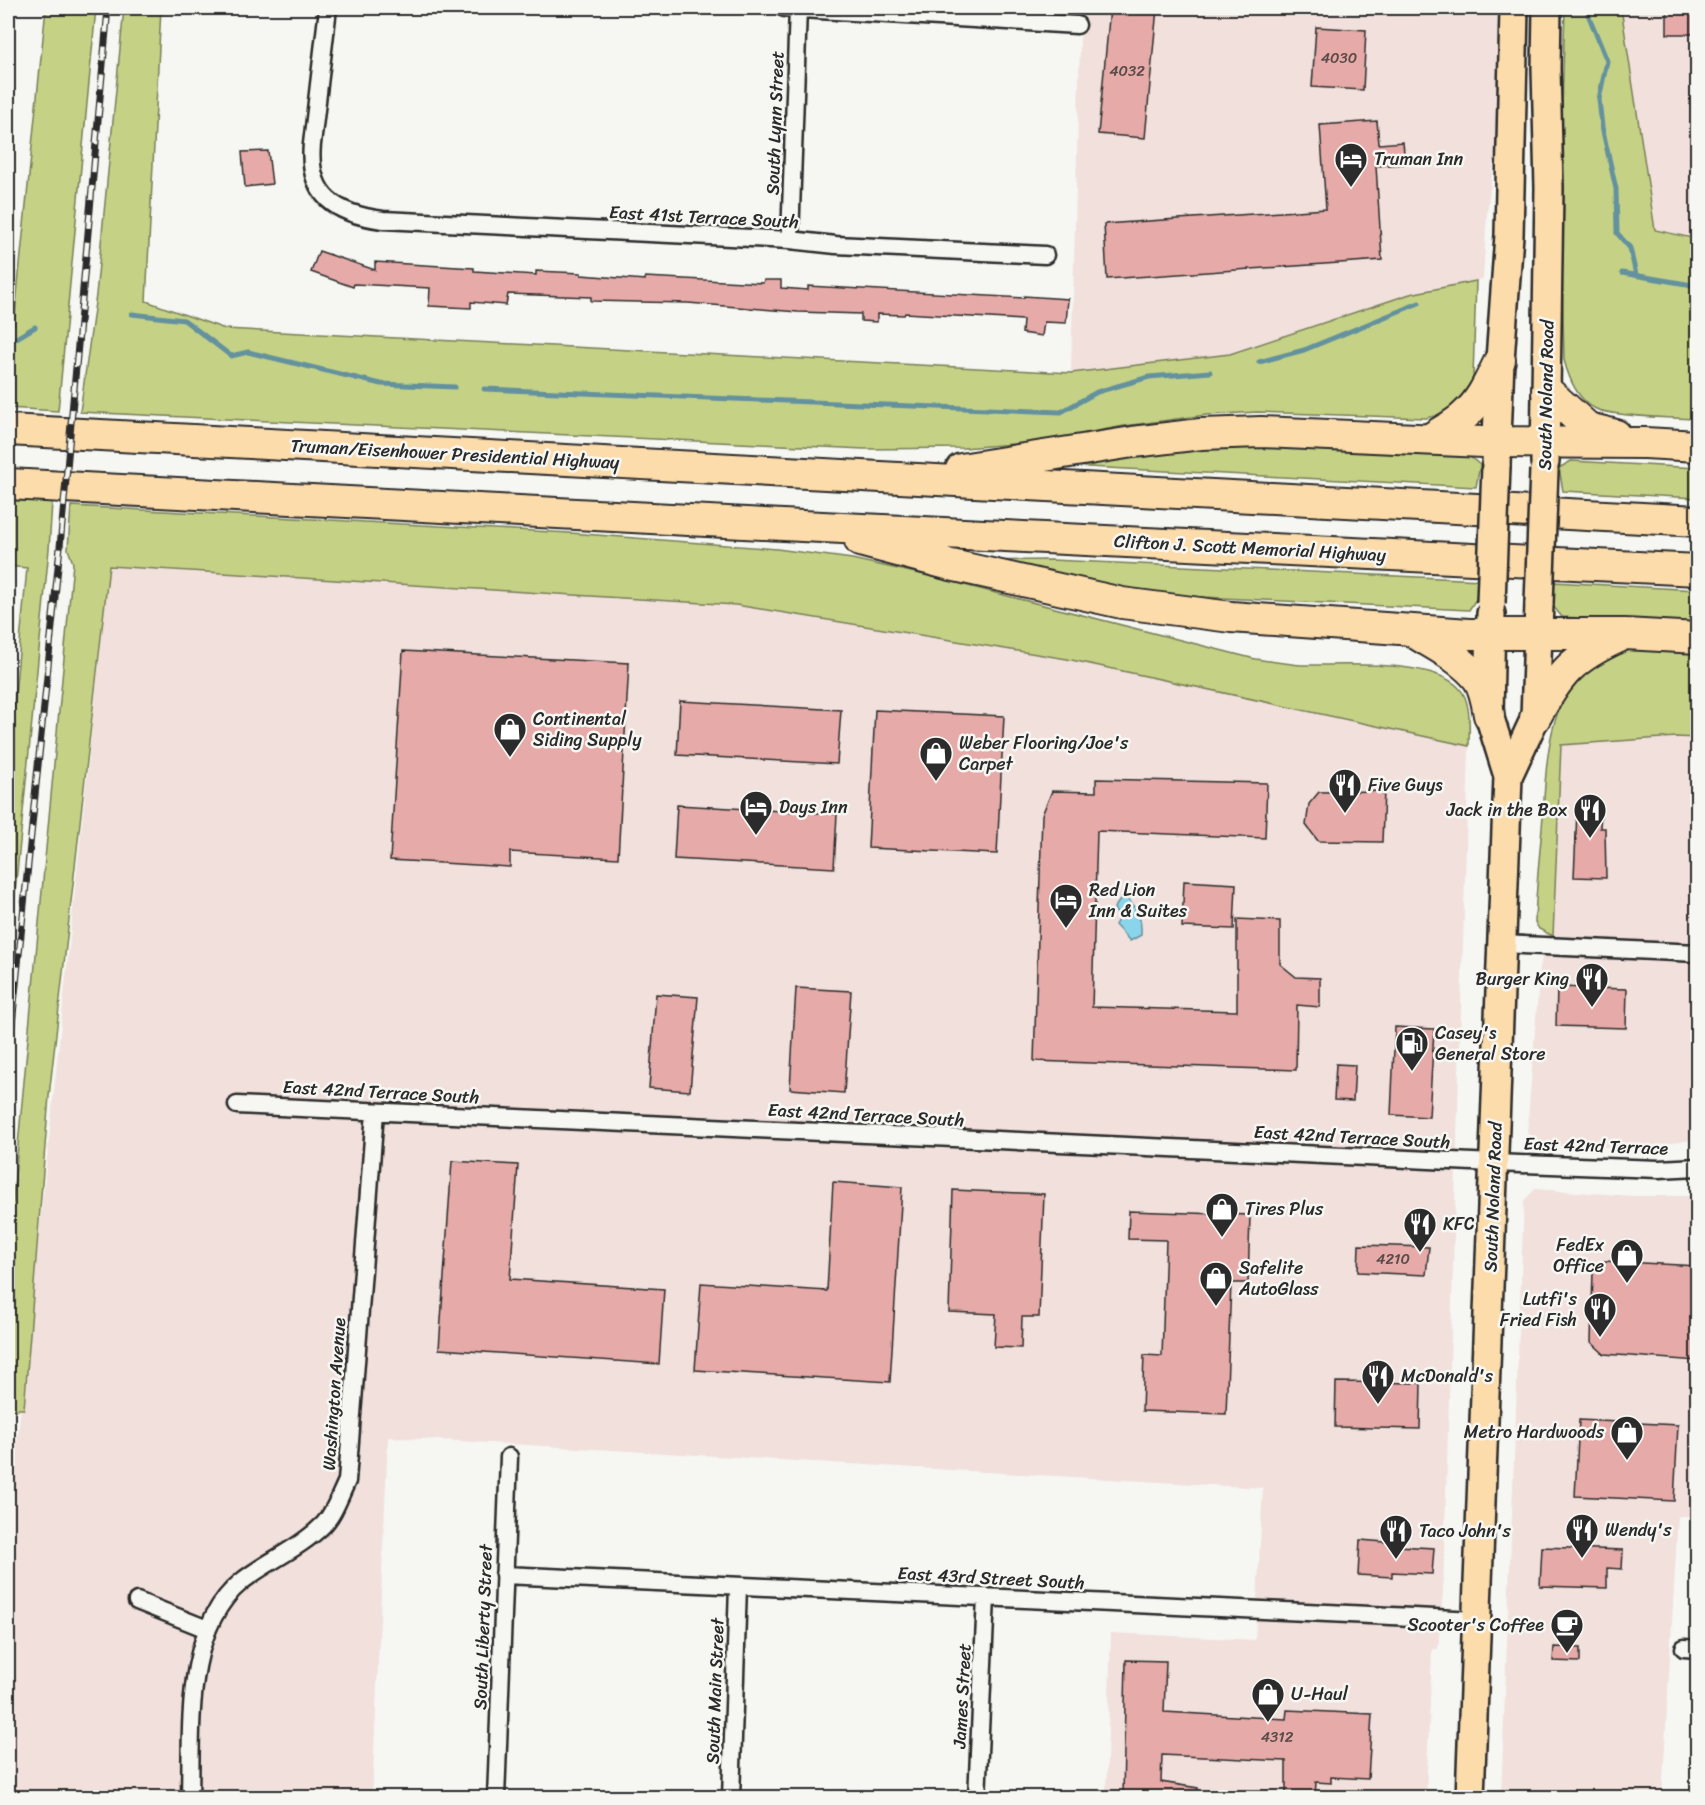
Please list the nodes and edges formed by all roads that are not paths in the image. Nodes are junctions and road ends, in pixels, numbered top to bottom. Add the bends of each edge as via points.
1 (328, 8) edge
2 (784, 8) edge
3 (798, 8) edge
4 (1515, 8) edge
5 (1548, 8) edge
6 (1077, 25) dead end
7 (790, 240) junction
8 (1045, 255) dead end
9 (1500, 360) junction
10 (1546, 391) junction
11 (8, 430) edge
12 (1430, 439) junction
13 (1645, 443) junction
14 (1698, 446) edge
15 (1496, 454) junction
16 (1545, 455) junction
17 (902, 478) junction
18 (8, 484) edge
19 (1698, 521) edge
20 (802, 526) junction
21 (1698, 570) edge
22 (1412, 631) junction
23 (1490, 634) junction
24 (1539, 634) junction
25 (1625, 634) junction
26 (1698, 638) edge
27 (1489, 715) junction
28 (1535, 718) junction
29 (1508, 776) junction
30 (1503, 944) junction
31 (1698, 953) edge
32 (237, 1105) dead end
33 (375, 1112) junction
34 (1494, 1163) junction
35 (1698, 1167) edge
36 (509, 1457) dead end
37 (504, 1575) junction
38 (738, 1586) junction
39 (986, 1597) junction
40 (137, 1601) dead end
41 (1477, 1620) junction
42 (207, 1629) junction
43 (190, 1797) edge
44 (496, 1797) edge
45 (731, 1797) edge
46 (977, 1797) edge
47 (1470, 1797) edge

1 - 7 street, East 41st Terrace South via 311,165 329,201 343,211 383,220
2 - 3 street
3 - 6 street
3 - 7 street, South Lynn Street
4 - 9 main road, South Noland Road via 1509,235
5 - 10 main road, South Noland Road
7 - 8 street, East 41st Terrace South
9 - 12 highway via 1478,402 1465,416
9 - 15 main road, South Noland Road
10 - 13 highway via 1588,428
10 - 16 main road, South Noland Road
11 - 17 highway, Truman/Eisenhower Presidential Highway
12 - 15 highway
12 - 17 highway via 1261,432 1201,434
13 - 14 highway
13 - 16 highway
15 - 16 highway
15 - 23 main road, South Noland Road, bridge
16 - 24 main road, South Noland Road, bridge
17 - 19 highway
18 - 20 highway
20 - 21 highway, Clifton J. Scott Memorial Highway
20 - 22 highway via 951,566 1122,603 1231,617
22 - 23 highway
22 - 27 highway via 1465,666 1479,680
23 - 24 highway
23 - 27 main road, South Noland Road
24 - 25 highway
24 - 28 main road, South Noland Road
25 - 26 highway
25 - 28 highway via 1595,648 1564,672
27 - 29 main road, South Noland Road
28 - 29 main road, South Noland Road
29 - 30 main road, South Noland Road
30 - 31 street
30 - 34 main road, South Noland Road
32 - 33 street, East 42nd Terrace South
33 - 34 street, East 42nd Terrace South
33 - 42 street, Washington Avenue via 347,1481 325,1523 240,1583
34 - 35 street, East 42nd Terrace
34 - 41 main road, South Noland Road
36 - 37 street, South Liberty Street
37 - 38 street, East 43rd Street South
37 - 44 street, South Liberty Street
38 - 39 street, East 43rd Street South
38 - 45 street, South Main Street
39 - 41 street, East 43rd Street South
39 - 46 street, James Street
40 - 42 street
41 - 47 main road, South Noland Road
42 - 43 street, Washington Avenue via 194,1684

